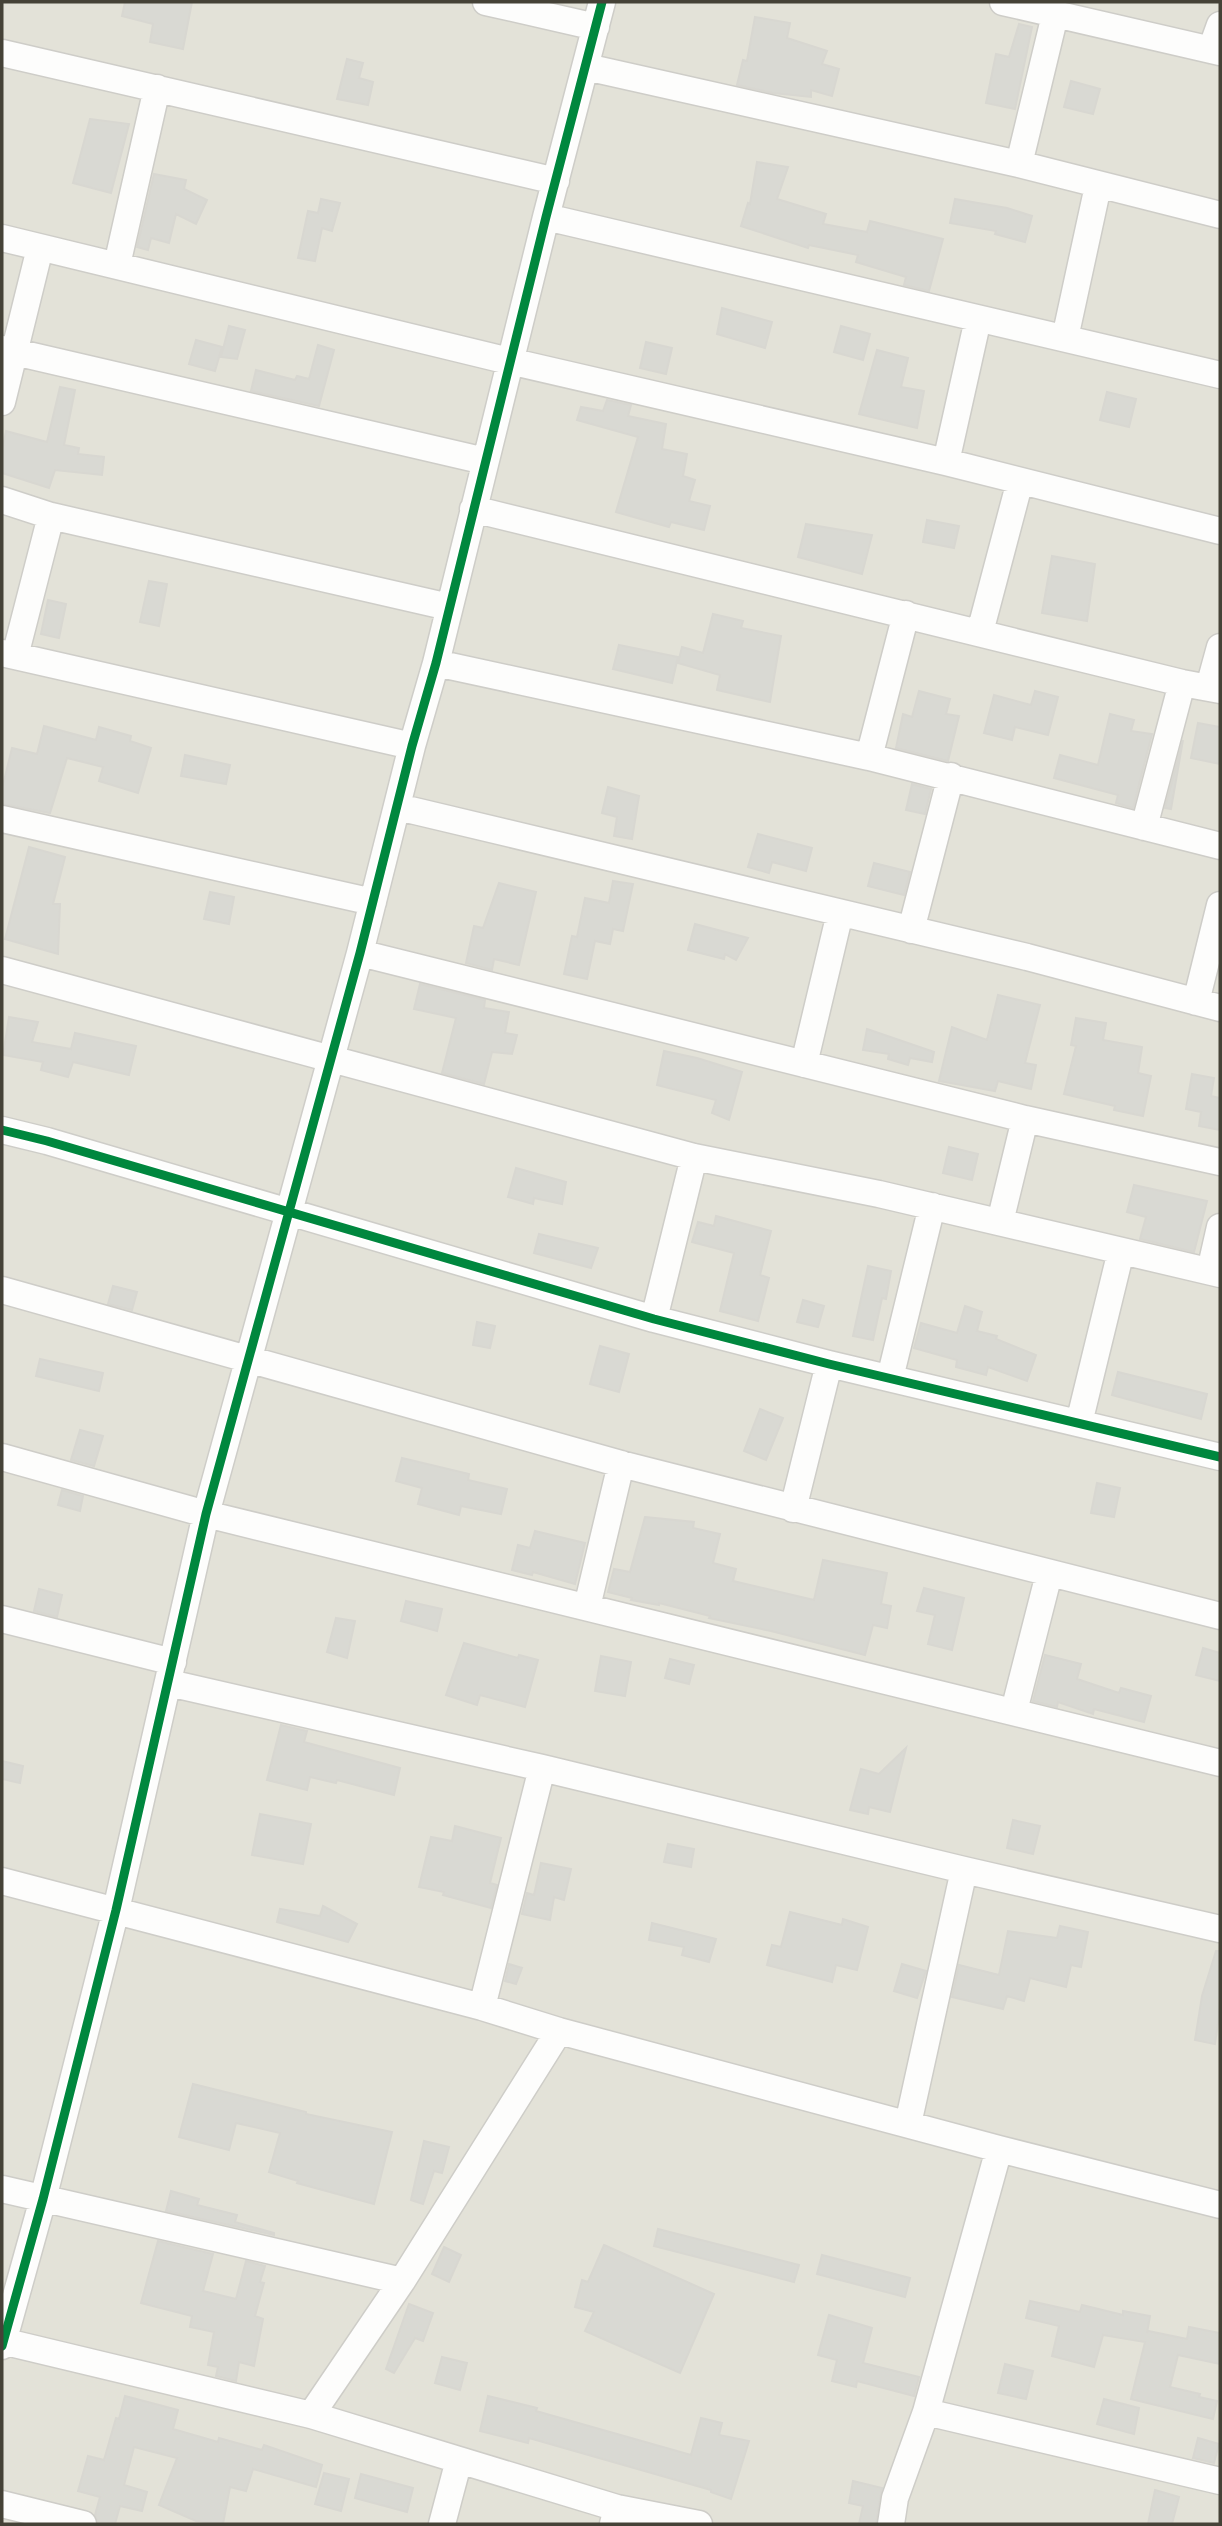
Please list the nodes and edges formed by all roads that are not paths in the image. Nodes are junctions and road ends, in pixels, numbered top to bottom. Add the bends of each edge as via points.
1 (486, 2) edge
2 (1003, 2) edge
3 (1086, 12) edge
4 (599, 14) edge
5 (1055, 15) junction
6 (1220, 25) edge
7 (1216, 51) edge
8 (2, 53) edge
9 (586, 67) junction
10 (157, 88) junction
11 (1019, 164) junction
12 (556, 181) junction
13 (1098, 186) junction
14 (1220, 215) edge
15 (546, 217) junction
16 (2, 238) edge
17 (40, 248) junction
18 (117, 265) junction
19 (978, 319) junction
20 (1065, 338) junction
21 (7, 350) edge
22 (509, 361) junction
23 (1220, 374) edge
24 (2, 402) edge
25 (485, 461) junction
26 (946, 462) junction
27 (1020, 481) junction
28 (2, 500) edge
29 (473, 509) junction
30 (51, 516) junction
31 (1220, 531) edge
32 (449, 607) junction
33 (905, 614) junction
34 (979, 632) junction
35 (1220, 646) edge
36 (8, 654) edge
37 (436, 663) junction
38 (1182, 683) junction
39 (1215, 689) edge
40 (412, 746) junction
41 (869, 757) junction
42 (951, 776) junction
43 (398, 807) junction
44 (2, 820) edge
45 (1144, 827) junction
46 (1220, 846) edge
47 (373, 902) junction
48 (1220, 905) edge
49 (840, 912) junction
50 (911, 930) junction
51 (360, 953) junction
52 (2, 970) edge
53 (1208, 1005) edge
54 (332, 1059) junction
55 (804, 1065) junction
56 (1026, 1119) junction
57 (2, 1130) edge
58 (694, 1157) junction
59 (1220, 1162) edge
60 (932, 1206) junction
61 (289, 1212) junction
62 (1000, 1222) junction
63 (1220, 1227) edge
64 (1121, 1251) junction
65 (1215, 1273) edge
66 (2, 1290) edge
67 (654, 1319) junction
68 (249, 1360) junction
69 (830, 1364) junction
70 (890, 1378) junction
71 (1079, 1423) junction
72 (2, 1457) edge
73 (1220, 1457) edge
74 (621, 1464) junction
75 (793, 1509) junction
76 (206, 1514) junction
77 (1049, 1574) junction
78 (587, 1607) junction
79 (1220, 1616) edge
80 (2, 1619) edge
81 (171, 1672) junction
82 (1014, 1711) junction
83 (1220, 1763) edge
84 (542, 1768) junction
85 (964, 1870) junction
86 (2, 1881) edge
87 (116, 1910) junction
88 (1220, 1929) edge
89 (482, 2007) junction
90 (559, 2031) junction
91 (908, 2124) junction
92 (999, 2149) junction
93 (2, 2189) edge
94 (43, 2199) junction
95 (1220, 2205) edge
96 (402, 2281) junction
97 (2, 2343) edge
98 (926, 2412) junction
99 (311, 2415) junction
100 (458, 2460) junction
101 (1220, 2481) edge
102 (2, 2504) edge
103 (615, 2516) edge
104 (83, 2524) edge
105 (442, 2524) edge
106 (699, 2524) edge
107 (891, 2524) edge

1 - 4 street
2 - 5 street
3 - 5 street
3 - 7 street
4 - 9 street
5 - 11 street
6 - 7 street
8 - 10 street
9 - 11 street
9 - 12 street
10 - 12 street
10 - 18 street
11 - 13 street
12 - 15 street
13 - 14 street
13 - 20 street
15 - 19 street
15 - 22 street
16 - 17 street
17 - 18 street
17 - 21 street
18 - 22 street
19 - 20 street
19 - 26 street
20 - 23 street
21 - 24 street
21 - 25 street
22 - 25 street
22 - 26 street
25 - 29 street
26 - 27 street
27 - 31 street
27 - 34 street
28 - 30 street
29 - 32 street
29 - 33 street
30 - 32 street
30 - 36 street
32 - 37 street
33 - 34 street
33 - 41 street
34 - 38 street
35 - 39 street
36 - 40 street
37 - 40 street
37 - 41 street
38 - 39 street
38 - 45 street
40 - 43 street
41 - 42 street
42 - 45 street
42 - 50 street
43 - 47 street
43 - 49 street
44 - 47 street
45 - 46 street
47 - 51 street
48 - 53 street
49 - 50 street
49 - 55 street
50 - 53 street
51 - 54 street
51 - 55 street
52 - 54 street
54 - 58 street
54 - 61 street
55 - 56 street
56 - 59 street
56 - 62 street
57 - 61 street
58 - 60 street
58 - 67 street
60 - 62 street
60 - 70 street
61 - 67 street
61 - 68 street
62 - 64 street
63 - 65 street
64 - 65 street
64 - 71 street
66 - 68 street
67 - 69 street
68 - 74 street
68 - 76 street
69 - 70 street
69 - 75 street
70 - 71 street
71 - 73 street
72 - 76 street
74 - 75 street
74 - 78 street
75 - 77 street
76 - 78 street
76 - 81 street
77 - 79 street
77 - 82 street
78 - 82 street
80 - 81 street
81 - 84 street
81 - 87 street
82 - 83 street
84 - 85 street
84 - 89 street
85 - 88 street
85 - 91 street
86 - 87 street
87 - 89 street
87 - 94 street
89 - 90 street
90 - 91 street
90 - 96 street
91 - 92 street
92 - 95 street
92 - 98 street
93 - 94 street
94 - 96 street
94 - 97 street
96 - 99 street
97 - 99 street
98 - 101 street
98 - 107 street via 895,2498
99 - 100 street
100 - 103 street
100 - 105 street
102 - 104 street
103 - 106 street

